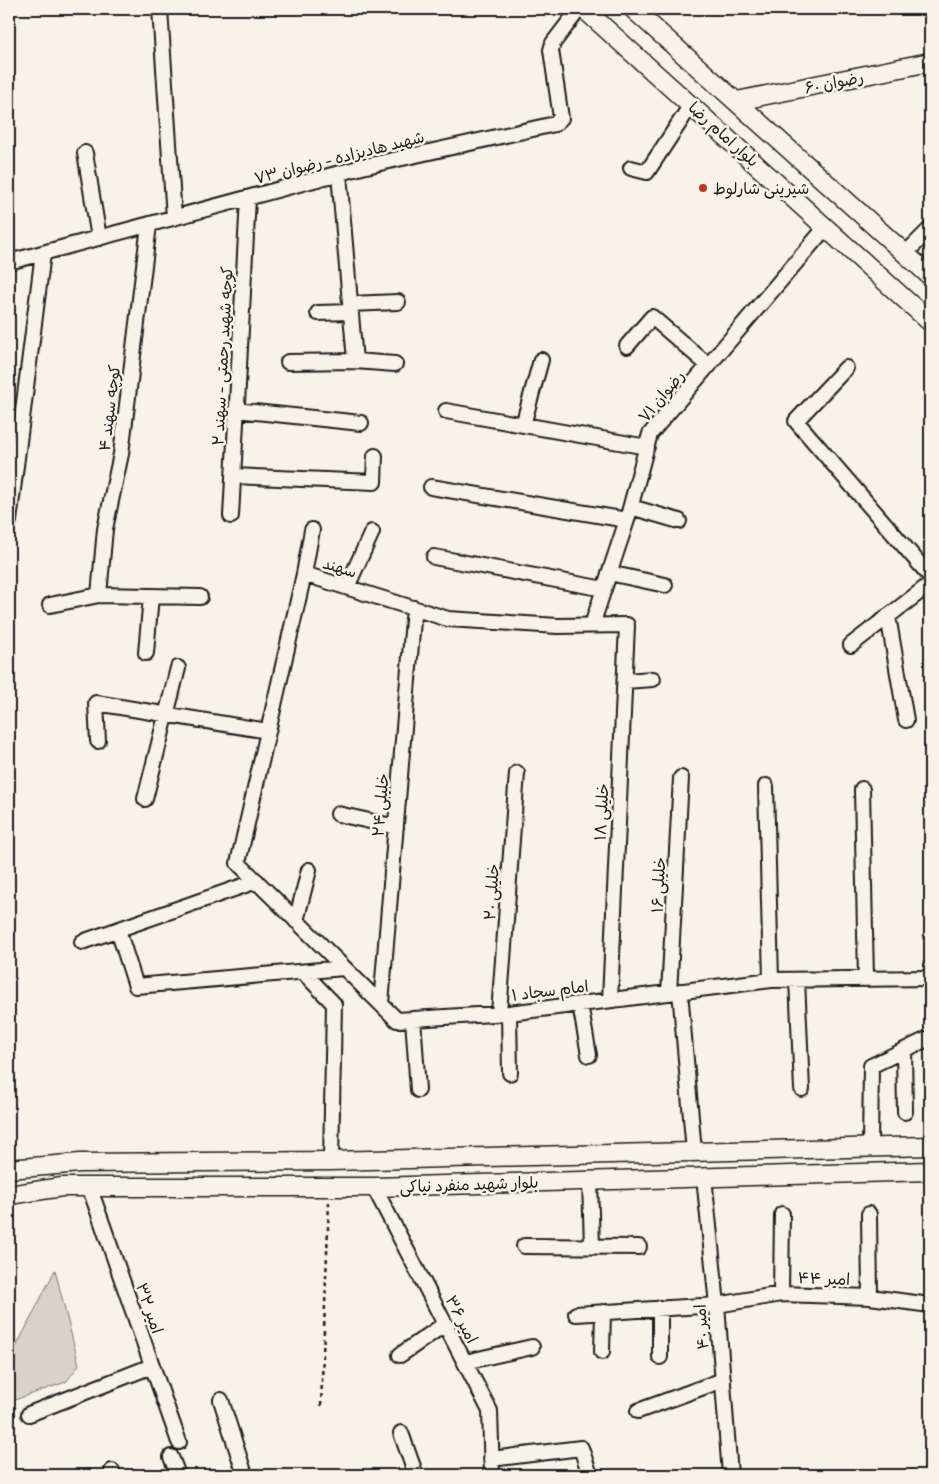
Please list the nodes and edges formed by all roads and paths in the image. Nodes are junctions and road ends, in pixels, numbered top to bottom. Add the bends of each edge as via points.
1 (160, 9) edge
2 (578, 9) edge
3 (584, 9) edge
4 (633, 9) edge
5 (930, 62) edge
6 (737, 101) junction
7 (691, 105) junction
8 (85, 153) dead end
9 (632, 168) dead end
10 (339, 174) junction
11 (248, 198) junction
12 (174, 218) junction
13 (149, 225) junction
14 (826, 227) junction
15 (930, 230) edge
16 (98, 238) junction
17 (43, 253) junction
18 (905, 254) junction
19 (9, 262) edge
20 (930, 276) edge
21 (398, 302) dead end
22 (350, 308) junction
23 (318, 313) dead end
24 (930, 322) edge
25 (627, 346) dead end
26 (541, 360) dead end
27 (288, 362) dead end
28 (355, 362) junction
29 (395, 364) dead end
30 (709, 366) junction
31 (846, 368) dead end
32 (236, 410) junction
33 (446, 411) dead end
34 (361, 423) dead end
35 (523, 425) junction
36 (647, 447) junction
37 (375, 456) dead end
38 (233, 476) junction
39 (431, 487) dead end
40 (629, 513) junction
41 (231, 516) dead end
42 (9, 521) edge
43 (679, 521) dead end
44 (312, 530) dead end
45 (372, 532) dead end
46 (434, 557) dead end
47 (609, 573) junction
48 (304, 574) junction
49 (930, 576) edge
50 (665, 584) dead end
51 (930, 584) edge
52 (347, 587) junction
53 (604, 589) junction
54 (99, 595) junction
55 (151, 596) junction
56 (200, 597) dead end
57 (50, 605) dead end
58 (414, 608) junction
59 (888, 616) junction
60 (628, 625) joint
61 (592, 626) junction
62 (851, 645) dead end
63 (146, 653) dead end
64 (178, 668) dead end
65 (653, 679) dead end
66 (625, 681) junction
67 (166, 714) junction
68 (906, 720) dead end
69 (268, 731) junction
70 (98, 741) dead end
71 (518, 773) dead end
72 (681, 778) dead end
73 (766, 786) dead end
74 (862, 788) dead end
75 (145, 799) dead end
76 (338, 814) dead end
77 (396, 827) junction
78 (238, 863) joint
79 (309, 870) dead end
80 (257, 881) junction
81 (296, 920) junction
82 (118, 930) junction
83 (82, 942) dead end
84 (344, 968) junction
85 (303, 972) junction
86 (930, 978) edge
87 (866, 979) junction
88 (771, 980) junction
89 (797, 980) junction
90 (675, 992) junction
91 (610, 1000) junction
92 (381, 1004) junction
93 (580, 1004) junction
94 (504, 1013) junction
95 (413, 1018) junction
96 (930, 1040) edge
97 (904, 1050) junction
98 (589, 1056) dead end
99 (510, 1073) dead end
100 (802, 1089) dead end
101 (418, 1090) dead end
102 (906, 1112) dead end
103 (930, 1146) edge
104 (870, 1147) junction
105 (694, 1152) junction
106 (331, 1161) junction
107 (9, 1170) edge
108 (930, 1171) edge
109 (704, 1177) junction
110 (590, 1180) junction
111 (89, 1186) junction
112 (330, 1186) junction
113 (374, 1187) junction
114 (9, 1195) edge
115 (782, 1214) dead end
116 (869, 1214) dead end
117 (524, 1246) dead end
118 (592, 1247) junction
119 (639, 1247) dead end
120 (781, 1294) junction
121 (870, 1297) junction
122 (717, 1305) junction
123 (930, 1305) edge
124 (660, 1308) junction
125 (603, 1312) junction
126 (576, 1314) dead end
127 (445, 1324) junction
128 (532, 1346) dead end
129 (602, 1352) dead end
130 (400, 1356) dead end
131 (660, 1357) dead end
132 (464, 1362) junction
133 (152, 1366) junction
134 (723, 1380) junction
135 (221, 1400) dead end
136 (321, 1406) dead end
137 (638, 1411) dead end
138 (29, 1414) dead end
139 (401, 1432) dead end
140 (179, 1442) dead end
141 (171, 1457) dead end
142 (491, 1458) junction
143 (178, 1475) edge
144 (245, 1475) edge
145 (416, 1475) edge
146 (492, 1475) edge
147 (590, 1475) edge
148 (730, 1475) edge

1 - 12 street
2 - 10 street, شهید هادیزاده - رضوان ۷۳ via 553,43 562,118 555,124
3 - 7 main road, بلوار امام رضا
4 - 6 main road, بلوار امام رضا
5 - 6 main road, رضوان ۶۰
6 - 18 main road, بلوار امام رضا
7 - 9 street via 647,172
7 - 14 main road, بلوار امام رضا
8 - 16 street
10 - 11 street, شهید هادیزاده - رضوان ۷۳
10 - 22 street
11 - 12 street, شهید هادیزاده - رضوان ۷۳
11 - 32 street, کوچه شهید رحمتی - سهند ۲
12 - 13 street, شهید هادیزاده - رضوان ۷۳
13 - 16 street, شهید هادیزاده - رضوان ۷۳
13 - 54 street, کوچه سهند ۴ via 121,454 105,529
14 - 24 main road, بلوار امام رضا
14 - 30 street, رضوان ۷۱
15 - 18 street
16 - 17 street, شهید هادیزاده - رضوان ۷۳
17 - 19 street, شهید هادیزاده - رضوان ۷۳
17 - 42 street
18 - 20 main road, بلوار امام رضا
21 - 22 street
22 - 23 street
22 - 28 street
25 - 30 street via 652,317
26 - 35 street
27 - 28 street
28 - 29 street
30 - 36 street, رضوان ۷۱ via 650,434
31 - 49 street via 796,421
32 - 34 street
32 - 38 street, کوچه شهید رحمتی - سهند ۲
33 - 35 street
35 - 36 street
36 - 40 street, رضوان ۷۱
37 - 38 street via 374,482
38 - 41 street, کوچه شهید رحمتی - سهند ۲
39 - 40 street
40 - 43 street
40 - 47 street, رضوان ۷۱
44 - 48 street
45 - 52 street
46 - 53 street
47 - 50 street
47 - 53 street, رضوان ۷۱
48 - 52 street, سهند
48 - 69 street, سهند
51 - 59 street
52 - 58 street, سهند
53 - 61 street, رضوان ۷۱
54 - 55 street
54 - 57 street
55 - 56 street
55 - 63 street
58 - 61 street, سهند via 448,619
58 - 77 street, خلیلی ۲۴
59 - 62 street
59 - 68 street
60 - 61 street, سهند
60 - 66 street, خلیلی ۱۸
64 - 67 street
65 - 66 street
66 - 91 street, خلیلی ۱۸
67 - 69 street
67 - 70 street via 96,703
67 - 75 street
69 - 78 street, سهند
71 - 94 street, خلیلی ۲۰
72 - 90 street, خلیلی ۱۶
73 - 88 street
74 - 87 street
76 - 77 street
77 - 92 street, خلیلی ۲۴
78 - 80 street, امام سجاد ۱
79 - 81 street
80 - 81 street, امام سجاد ۱
80 - 82 street
81 - 84 street, امام سجاد ۱
82 - 83 street
82 - 85 street via 136,986
84 - 85 street
84 - 92 street, امام سجاد ۱
85 - 106 street via 334,1004
86 - 87 street, امام سجاد ۱
87 - 89 street, امام سجاد ۱
88 - 89 street, امام سجاد ۱
88 - 90 street, امام سجاد ۱
89 - 100 street
90 - 91 street, امام سجاد ۱
90 - 105 street, خلیلی ۱۶
91 - 93 street, امام سجاد ۱
92 - 95 street, امام سجاد ۱ via 397,1020
93 - 94 street, امام سجاد ۱
93 - 98 street
94 - 95 street, امام سجاد ۱
94 - 99 street, خلیلی ۲۰
95 - 101 street
96 - 97 street
97 - 102 street
97 - 104 street via 871,1066
103 - 104 main road, بلوار شهید منفرد نیاکی
104 - 105 main road, بلوار شهید منفرد نیاکی
105 - 106 main road, بلوار شهید منفرد نیاکی
106 - 107 main road, بلوار شهید منفرد نیاکی via 80,1163
106 - 112 main road
108 - 109 main road, بلوار شهید منفرد نیاکی
109 - 110 main road, بلوار شهید منفرد نیاکی
109 - 122 street, امیر ۴۰
110 - 113 main road, بلوار شهید منفرد نیاکی
110 - 118 street
111 - 112 main road, بلوار شهید منفرد نیاکی
111 - 114 main road, بلوار شهید منفرد نیاکی
111 - 133 street, امیر ۳۲
112 - 113 main road, بلوار شهید منفرد نیاکی
112 - 136 path
113 - 127 street, امیر ۳۶
115 - 120 street
116 - 121 street
117 - 118 street
118 - 119 street
120 - 121 street, امیر ۴۴
120 - 122 street, امیر ۴۴
121 - 123 street, امیر ۴۴
122 - 124 street, امیر ۴۴
122 - 134 street, امیر ۴۰
124 - 125 street, امیر ۴۴
124 - 131 street
125 - 126 street, امیر ۴۴
125 - 129 street
127 - 130 street
127 - 132 street, امیر ۳۶
128 - 132 street
132 - 142 street, امیر ۳۶ via 490,1410
133 - 138 street
133 - 140 street, امیر ۳۲
134 - 137 street
134 - 148 street, امیر ۴۰
135 - 144 street
139 - 145 street
141 - 143 street
142 - 146 street, امیر ۳۶
142 - 147 street via 581,1448

